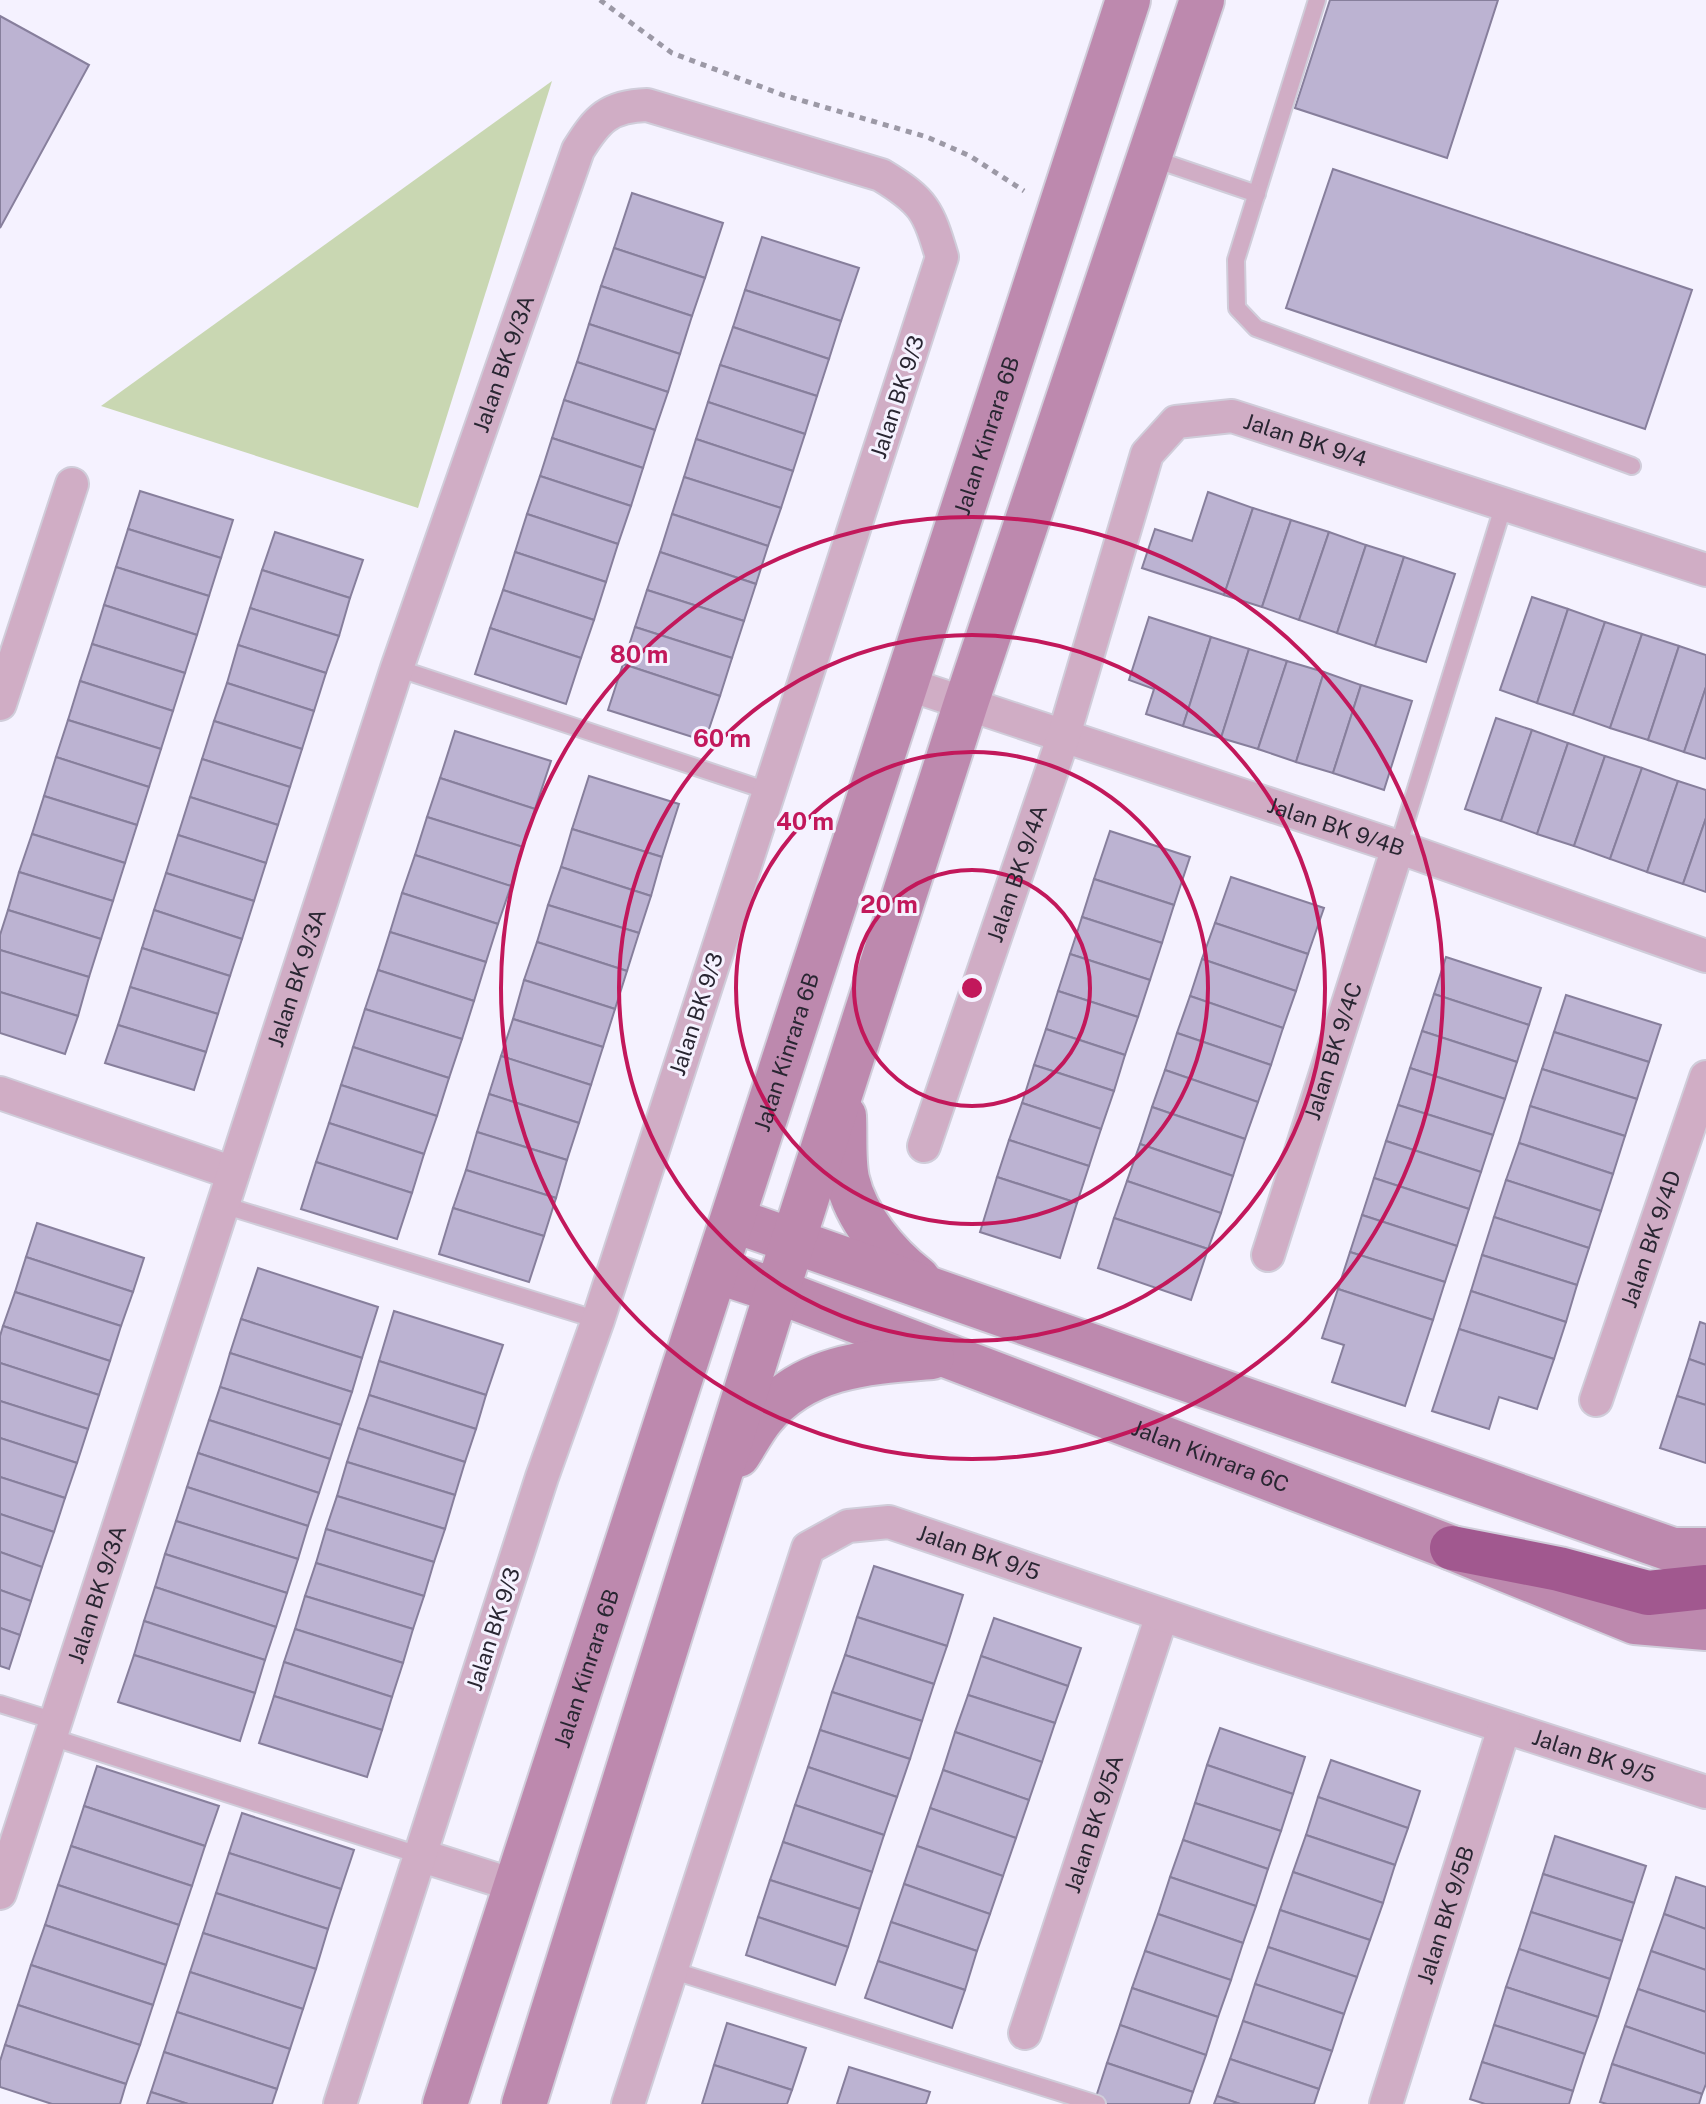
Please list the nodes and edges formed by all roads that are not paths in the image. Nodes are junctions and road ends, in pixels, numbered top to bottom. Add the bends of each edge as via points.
1 (1128, 0) edge
2 (1202, 0) edge
3 (1317, 0) edge
4 (647, 105) joint
5 (1085, 132) junction
6 (1151, 158) junction
7 (1257, 194) junction
8 (1632, 466) dead end
9 (72, 484) dead end
10 (1504, 504) junction
11 (1706, 570) edge
12 (397, 668) junction
13 (907, 684) junction
14 (966, 703) junction
15 (0, 704) edge
16 (1064, 735) junction
17 (768, 791) junction
18 (1398, 847) junction
19 (1706, 956) edge
20 (1706, 1077) edge
21 (843, 1086) junction
22 (0, 1093) edge
23 (924, 1146) dead end
24 (233, 1173) junction
25 (223, 1205) junction
26 (733, 1220) junction
27 (794, 1241) junction
28 (1268, 1255) dead end
29 (716, 1271) junction
30 (930, 1288) junction
31 (777, 1291) junction
32 (598, 1320) junction
33 (946, 1356) junction
34 (1596, 1400) dead end
35 (714, 1492) junction
36 (1452, 1548) junction
37 (1706, 1550) edge
38 (1706, 1587) edge
39 (1162, 1615) junction
40 (1706, 1628) edge
41 (0, 1704) edge
42 (1504, 1728) junction
43 (53, 1729) junction
44 (1706, 1792) edge
45 (419, 1855) junction
46 (517, 1886) junction
47 (0, 1893) edge
48 (671, 1970) junction
49 (1025, 2033) dead end
50 (340, 2104) edge
51 (445, 2104) edge
52 (524, 2104) edge
53 (628, 2104) edge
54 (1097, 2104) edge
55 (1386, 2104) edge

1 - 5 street, Jalan Kinrara 6B
2 - 6 street
3 - 7 lane
4 - 12 street, Jalan BK 9/3A via 608,113 578,150
4 - 17 street, Jalan BK 9/3 via 881,175 921,205 942,257
5 - 6 street
5 - 13 street, Jalan Kinrara 6B
6 - 7 lane
6 - 14 street
7 - 8 lane via 1236,260 1237,308 1256,328
9 - 15 street
10 - 11 street, Jalan BK 9/4
10 - 16 street, Jalan BK 9/4 via 1232,416 1176,422 1147,454
10 - 18 lane
12 - 17 lane
12 - 24 street, Jalan BK 9/3A
13 - 14 street, Jalan BK 9/4B
13 - 26 street, Jalan Kinrara 6B
14 - 16 street, Jalan BK 9/4B
14 - 21 street
16 - 18 street, Jalan BK 9/4B
16 - 23 street, Jalan BK 9/4A
17 - 32 street, Jalan BK 9/3
18 - 19 street, Jalan BK 9/4B
18 - 28 street, Jalan BK 9/4C
20 - 34 street, Jalan BK 9/4D
21 - 27 street
21 - 30 street via 847,1178 860,1211 894,1258
22 - 24 street
24 - 25 street, Jalan BK 9/3A
25 - 32 lane
25 - 43 street, Jalan BK 9/3A
26 - 27 street
26 - 29 street, Jalan Kinrara 6B
27 - 30 street
27 - 31 street
29 - 31 street, Jalan Kinrara 6C
29 - 46 street, Jalan Kinrara 6B
30 - 37 street via 1673,1550
31 - 33 street, Jalan Kinrara 6C
31 - 35 street
32 - 45 street, Jalan BK 9/3
33 - 35 street via 861,1362 827,1371 788,1392 762,1418
33 - 36 street, Jalan Kinrara 6C
35 - 52 street
36 - 38 highway via 1648,1593
36 - 40 street, Jalan Kinrara 6C via 1635,1622
39 - 42 street, Jalan BK 9/5
39 - 48 street, Jalan BK 9/5 via 889,1522 848,1526 808,1548
39 - 49 street, Jalan BK 9/5A
41 - 43 lane
42 - 44 street, Jalan BK 9/5
42 - 55 street, Jalan BK 9/5B
43 - 45 lane
43 - 47 street, Jalan BK 9/3A
45 - 46 street
45 - 50 street, Jalan BK 9/3
46 - 51 street, Jalan Kinrara 6B
48 - 53 street, Jalan BK 9/5
48 - 54 lane

